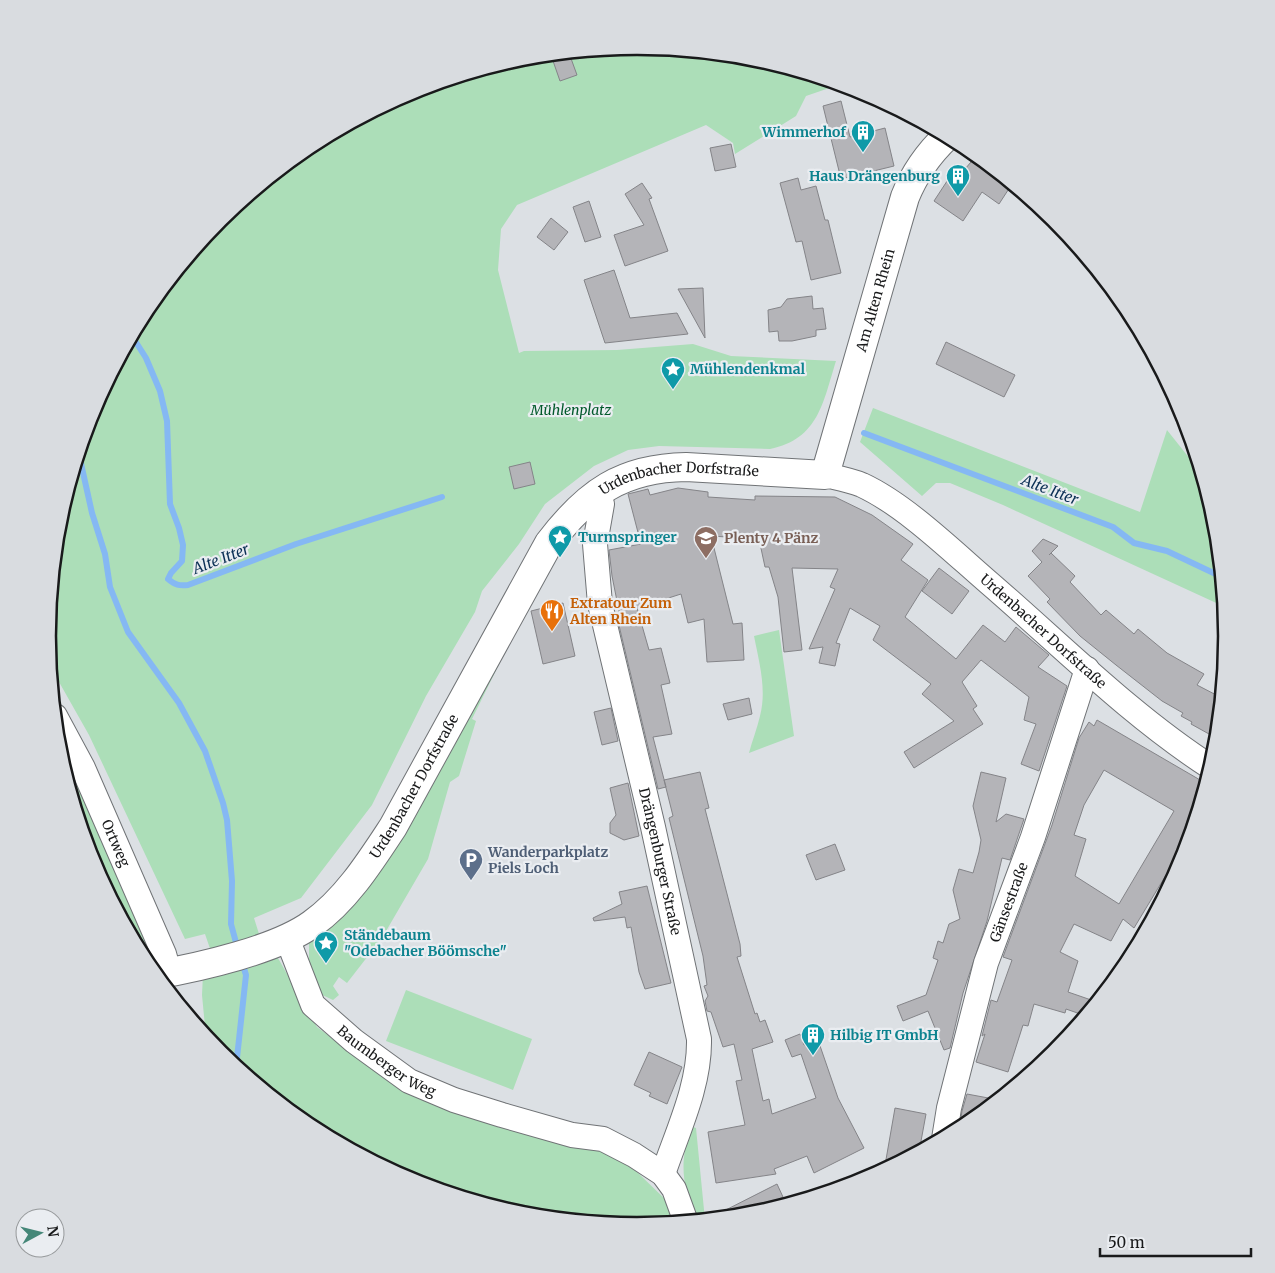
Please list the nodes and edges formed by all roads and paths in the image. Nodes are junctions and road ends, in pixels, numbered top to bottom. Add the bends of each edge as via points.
1 (941, 141) edge
2 (825, 475) junction
3 (597, 492) junction
4 (1087, 668) junction
5 (64, 733) edge
6 (1205, 763) edge
7 (278, 941) junction
8 (162, 971) edge
9 (164, 974) edge
10 (946, 1129) edge
11 (663, 1174) junction
12 (684, 1216) edge

1 - 2 street, Am Alten Rhein via 923,161 905,197
2 - 3 street, Urdenbacher Dorfstraße via 663,468 636,473
2 - 4 street, Urdenbacher Dorfstraße via 862,485 905,512
3 - 7 street, Urdenbacher Dorfstraße via 581,505 549,543 393,827 370,862 328,911 300,932
3 - 11 street, Drängenburger Straße via 602,504 595,544 600,604 699,1039 700,1060 694,1084
4 - 6 street, Urdenbacher Dorfstraße via 1149,723
4 - 10 street, Gänsestraße via 1033,837 986,963
5 - 8 street, Ortweg via 83,768 164,954
7 - 9 street via 214,962
7 - 11 street, Baumberger Weg via 313,1005 354,1041 409,1081 502,1115 572,1135 603,1139
11 - 12 street via 674,1189

